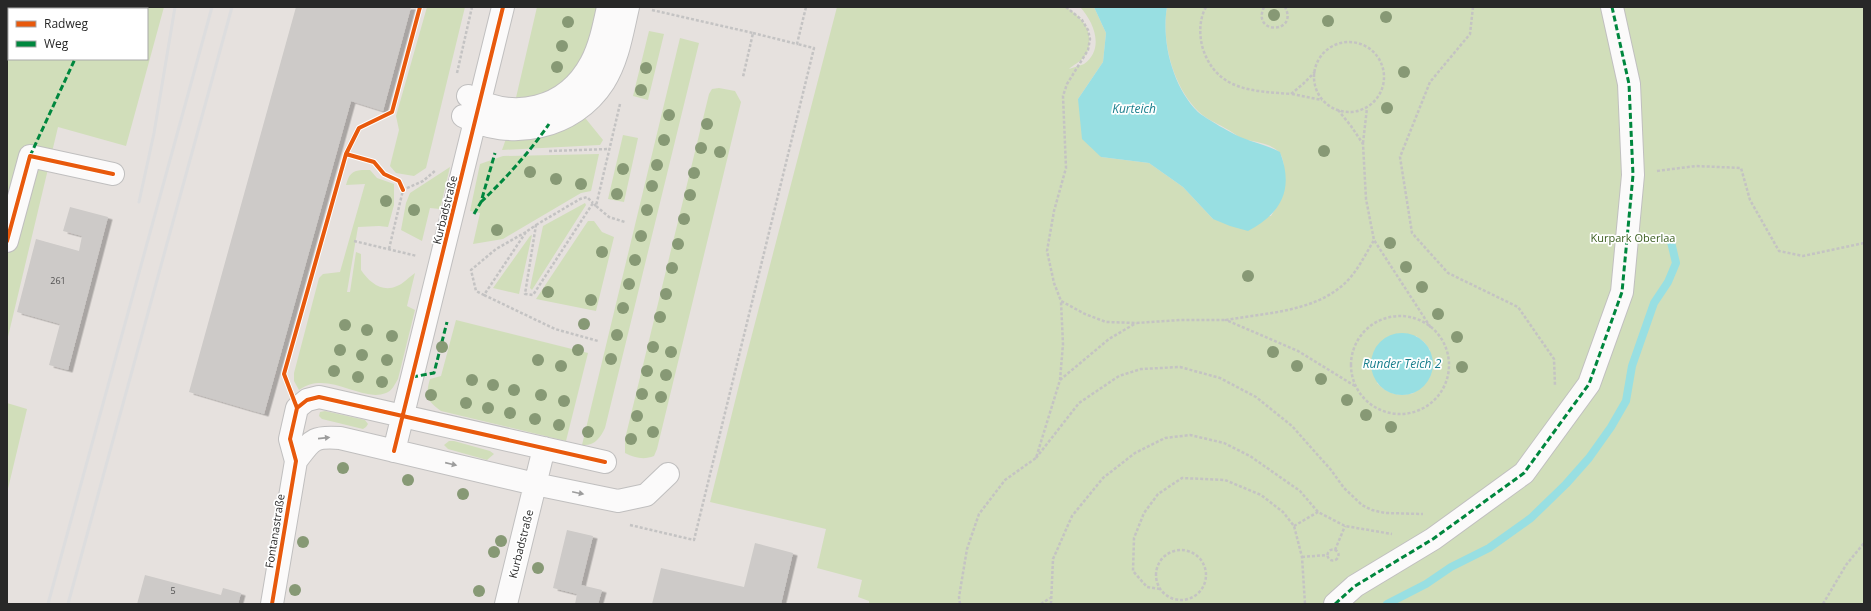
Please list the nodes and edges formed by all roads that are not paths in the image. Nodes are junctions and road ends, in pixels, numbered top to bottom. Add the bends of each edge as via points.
1 (503, 7) edge
2 (608, 7) edge
3 (628, 7) edge
4 (1612, 7) edge
5 (471, 109) junction
6 (113, 174) dead end
7 (7, 240) edge
8 (403, 416) junction
9 (544, 448) junction
10 (394, 450) junction
11 (296, 461) junction
12 (605, 462) dead end
13 (668, 474) dead end
14 (535, 484) junction
15 (272, 604) edge
16 (506, 604) edge
17 (1335, 604) edge

1 - 5 street, Kurbadstraße
2 - 5 street via 592,62 569,91 551,102 529,108
3 - 5 street via 619,47 609,72 596,92 578,109 549,124 525,130 501,129
4 - 17 street via 1629,84 1633,175 1622,292 1589,384 1524,473 1433,538 1355,586
5 - 8 street, Kurbadstraße via 468,154
6 - 7 street via 30,156
8 - 9 street
8 - 10 street, Kurbadstraße
8 - 11 street via 319,397 306,400 297,408 290,439
9 - 12 street
9 - 14 street, Kurbadstraße
11 -> 10 street via 312,440 323,437 340,438
10 -> 14 street
11 - 15 street, Fontanastraße
14 -> 13 street via 618,501 646,495
14 - 16 street, Kurbadstraße

